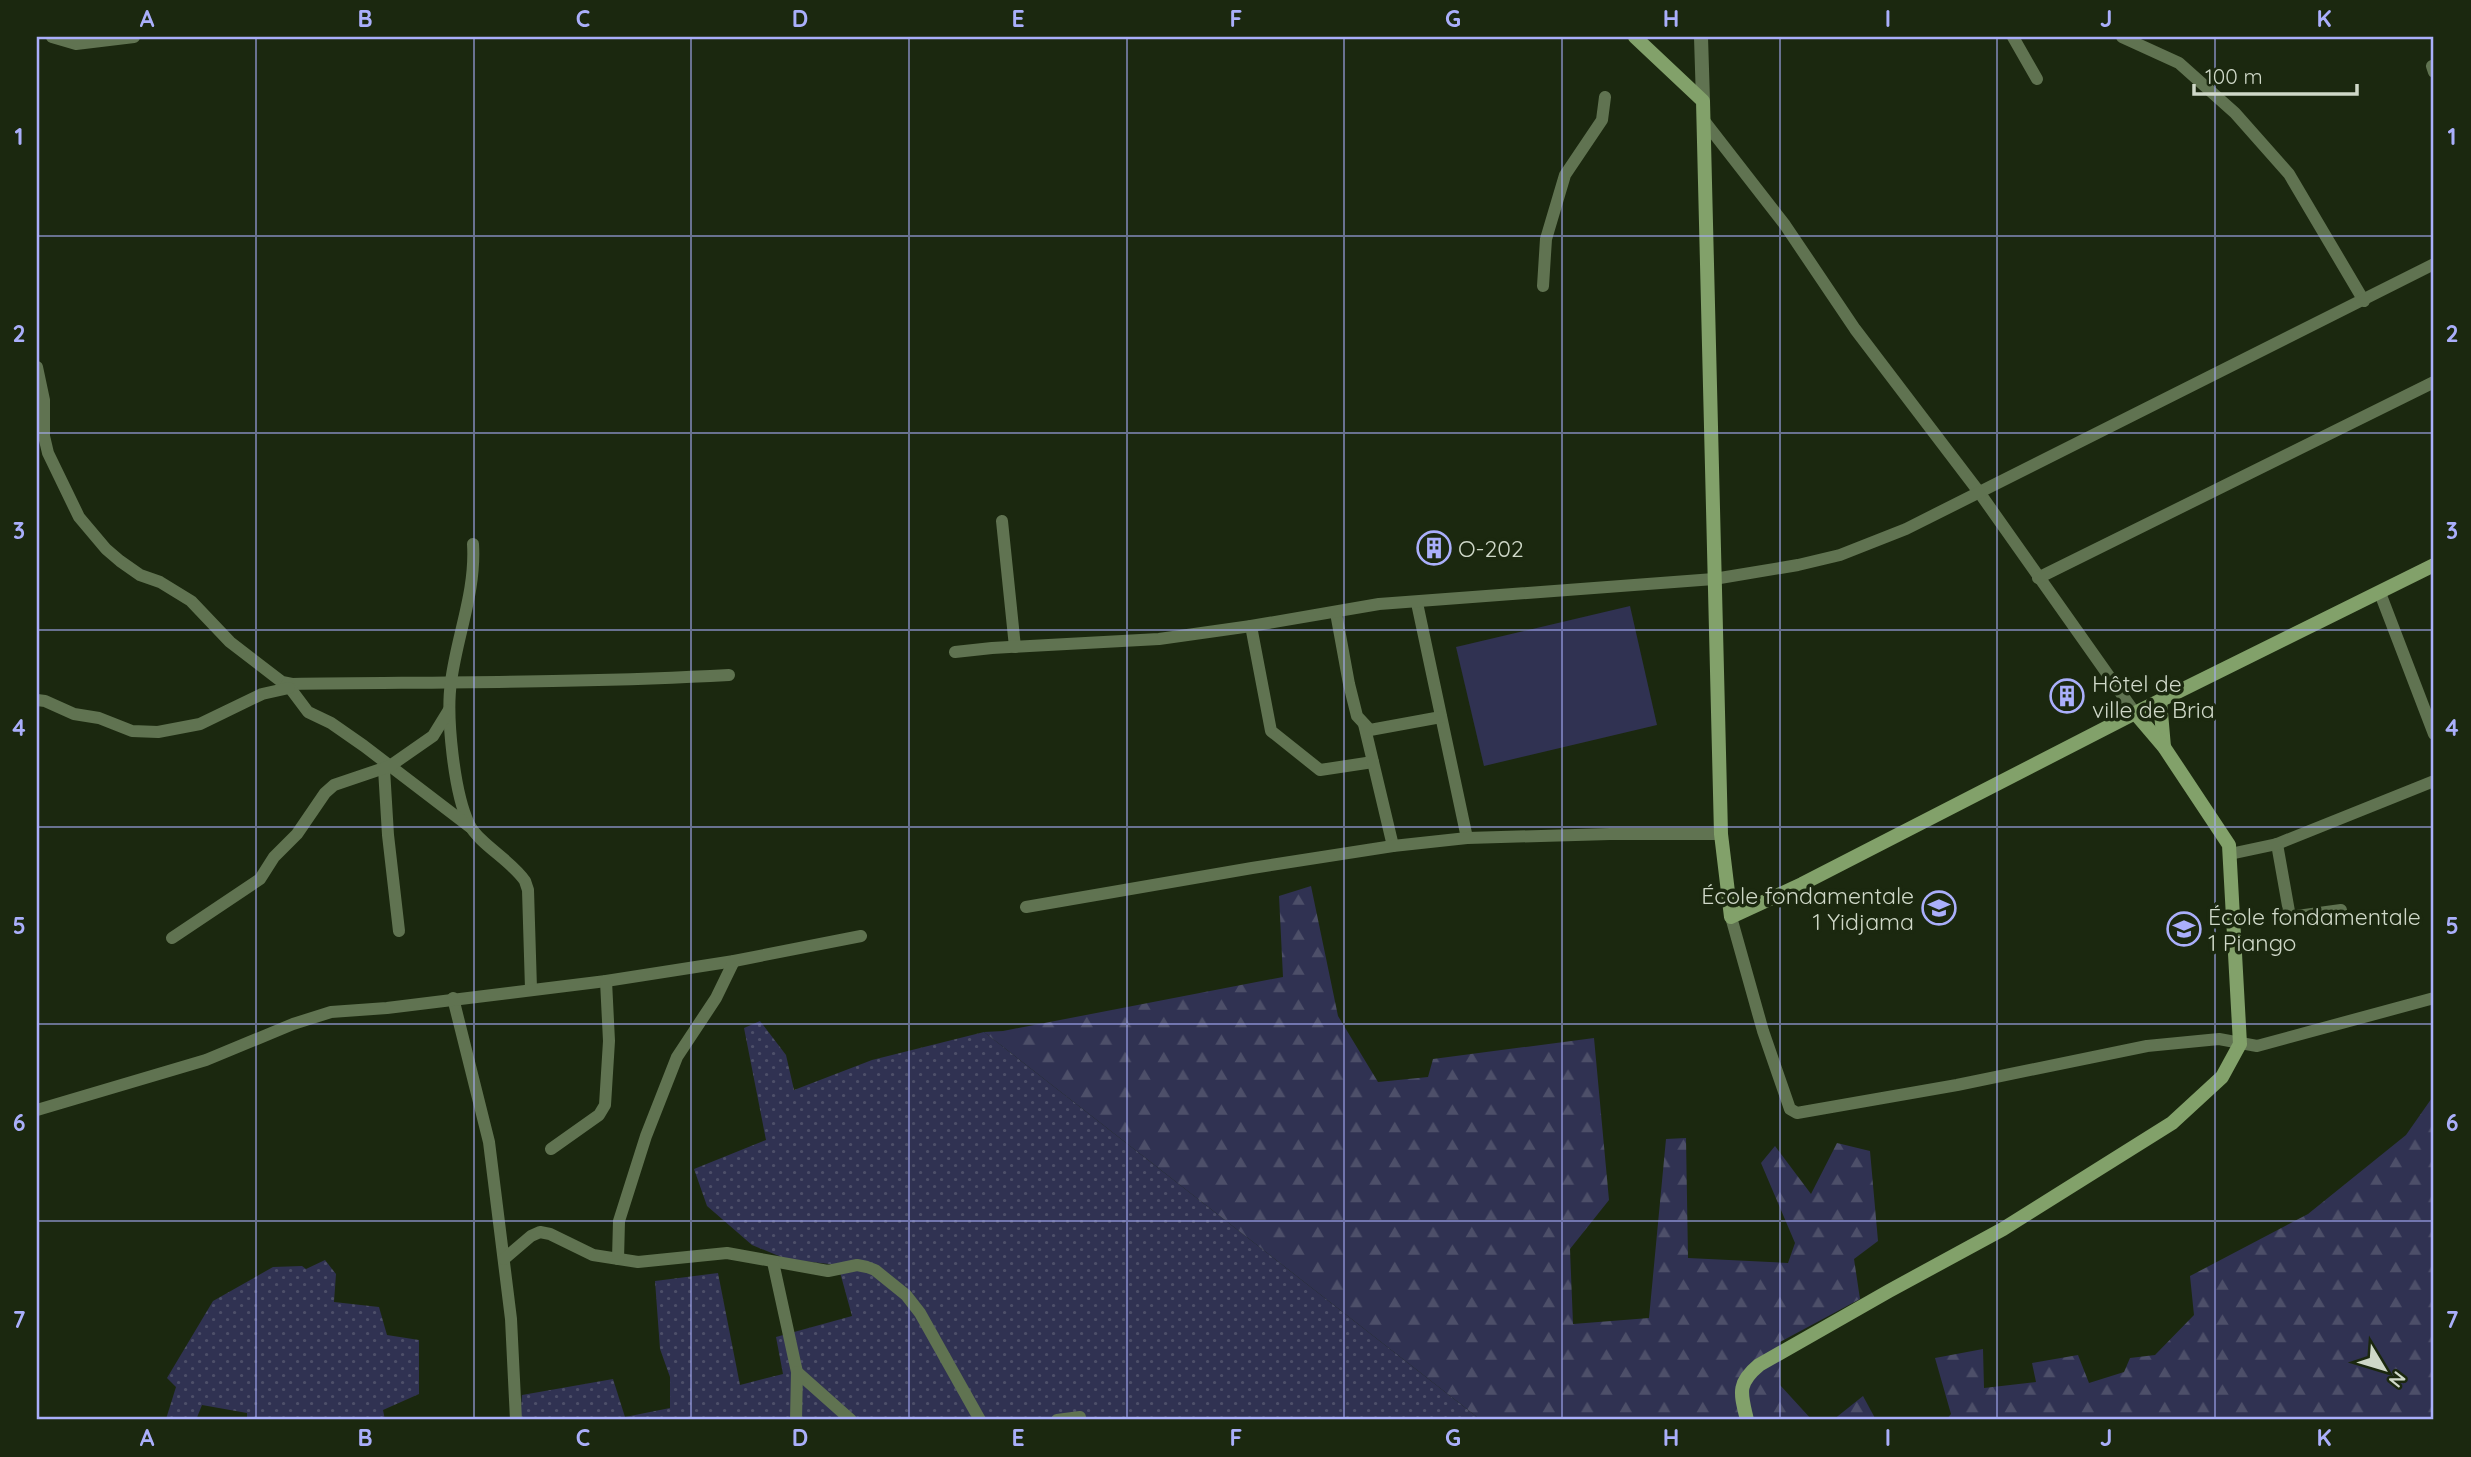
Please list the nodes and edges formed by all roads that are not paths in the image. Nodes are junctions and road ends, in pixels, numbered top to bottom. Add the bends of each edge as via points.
1 (52, 37) edge
2 (134, 37) edge
3 (1635, 37) edge
4 (1701, 37) edge
5 (2013, 37) edge
6 (2122, 37) edge
7 (2037, 79) dead end
8 (1605, 97) dead end
9 (1703, 102) junction
10 (1705, 122) junction
11 (2434, 264) edge
12 (1543, 286) dead end
13 (2364, 301) junction
14 (37, 367) edge
15 (2434, 382) edge
16 (1979, 492) junction
17 (1002, 521) dead end
18 (473, 544) dead end
19 (2434, 565) edge
20 (2038, 578) junction
21 (1714, 579) junction
22 (2380, 593) junction
23 (1417, 603) junction
24 (1336, 613) junction
25 (1251, 626) junction
26 (1015, 647) junction
27 (955, 652) dead end
28 (729, 675) dead end
29 (451, 682) junction
30 (288, 686) junction
31 (37, 700) edge
32 (2160, 701) junction
33 (450, 710) junction
34 (2135, 713) junction
35 (1441, 717) junction
36 (1363, 723) junction
37 (2434, 734) edge
38 (2164, 747) junction
39 (1373, 762) junction
40 (387, 768) junction
41 (2434, 781) edge
42 (470, 827) junction
43 (1721, 834) junction
44 (1467, 838) junction
45 (2277, 845) junction
46 (1393, 846) junction
47 (2230, 854) junction
48 (1026, 907) dead end
49 (2341, 910) dead end
50 (1731, 917) junction
51 (400, 931) dead end
52 (861, 936) dead end
53 (172, 938) dead end
54 (734, 961) junction
55 (606, 981) junction
56 (531, 989) junction
57 (453, 998) junction
58 (2434, 998) edge
59 (2240, 1044) junction
60 (37, 1110) edge
61 (551, 1149) dead end
62 (504, 1259) junction
63 (618, 1259) junction
64 (773, 1262) junction
65 (797, 1372) junction
66 (1080, 1418) dead end
67 (516, 1420) edge
68 (796, 1420) edge
69 (851, 1420) edge
70 (981, 1420) edge
71 (1057, 1420) edge
72 (1747, 1420) edge

1 - 2 street via 76,44
3 - 9 main road
4 - 9 street
5 - 7 street
6 - 13 street via 2179,63 2235,113 2289,174
8 - 12 street via 1602,120 1562,186 1546,239
9 - 10 main road
10 - 16 street
10 - 21 main road
11 - 13 street
13 - 16 street
14 - 30 street via 48,453 79,517 120,562 191,601 230,642
15 - 20 street
16 - 20 street
16 - 21 street via 1895,534 1840,555
17 - 26 street
18 - 29 street via 472,585
19 - 22 main road
20 - 34 street
21 - 23 street
21 - 43 main road
22 - 32 main road
22 - 37 street
23 - 24 street via 1379,604
23 - 35 street
24 - 25 street
24 - 36 street via 1349,684
25 - 26 street via 1159,639
25 - 39 street via 1271,731 1320,770
26 - 27 street
28 - 29 street
29 - 30 street
29 - 33 street
30 - 31 street via 200,724 158,732 132,730
30 - 40 street via 308,712 331,723
32 - 34 main road
32 - 38 main road
33 - 40 street via 433,736
33 - 42 street via 458,792
34 - 38 main road
34 - 50 main road
35 - 36 street via 1370,730
35 - 44 street
36 - 39 street
38 - 47 main road
39 - 46 street
40 - 42 street
40 - 51 street via 388,835
40 - 53 street via 334,785 260,879
41 - 45 street
42 - 56 street via 525,881
43 - 44 street
43 - 50 main road
44 - 46 street
45 - 47 street
45 - 49 street via 2290,917
46 - 48 street
47 - 59 main road
50 - 59 street via 1763,1031 1793,1112 1956,1085 2139,1047 2214,1039
52 - 54 street
54 - 55 street
54 - 63 street via 716,998 681,1049 660,1102 619,1221
55 - 56 street
55 - 61 street via 605,1105 599,1115
56 - 57 street
57 - 60 street via 331,1012 206,1060
57 - 62 street via 489,1142
58 - 59 street via 2257,1046
59 - 72 main road via 2222,1077 2172,1123 2003,1229 1759,1365 1743,1382
62 - 63 street via 540,1233 593,1255
62 - 67 street
63 - 64 street via 646,1262 727,1253
64 - 65 street
64 - 70 street via 828,1271 857,1265 875,1270 920,1313
65 - 68 street
65 - 69 street
66 - 71 street

